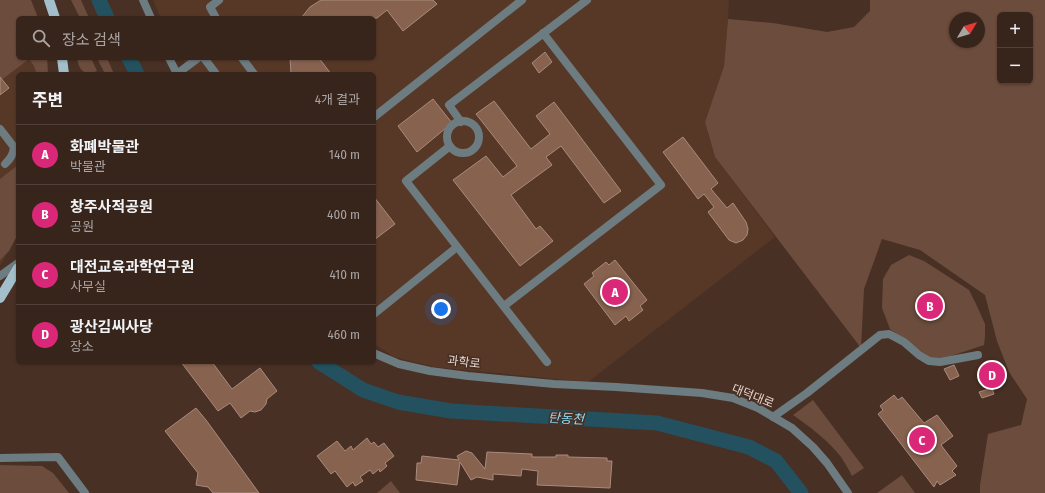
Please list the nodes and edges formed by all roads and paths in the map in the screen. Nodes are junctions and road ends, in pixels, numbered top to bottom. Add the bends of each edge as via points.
1 (49, 0) edge
2 (143, 0) edge
3 (219, 0) edge
4 (522, 0) edge
5 (587, 0) edge
6 (53, 16) edge
7 (150, 16) edge
8 (215, 16) edge
9 (543, 33) junction
10 (62, 60) edge
11 (170, 60) edge
12 (195, 60) edge
13 (206, 60) edge
14 (244, 60) edge
15 (64, 72) edge
16 (176, 72) edge
17 (180, 72) edge
18 (214, 72) edge
19 (252, 72) edge
20 (376, 115) edge
21 (461, 122) junction
22 (0, 130) edge
23 (450, 146) junction
24 (5, 164) dead end
25 (458, 247) junction
26 (16, 264) edge
27 (16, 271) edge
28 (0, 276) edge
29 (0, 298) edge
30 (504, 306) junction
31 (376, 312) edge
32 (376, 354) edge
33 (978, 355) dead end
34 (547, 362) dead end
35 (616, 387) joint
36 (773, 417) junction
37 (0, 458) edge
38 (85, 493) edge
39 (848, 493) edge

1 - 6 main road
2 - 7 street
3 - 8 street via 210,7
4 - 20 street
5 - 9 street
9 - 21 street via 449,105
9 - 30 street via 661,185
10 - 15 main road
11 - 16 street
12 - 17 street
13 - 18 street
14 - 19 street
21 - 23 street via 450,129 447,139
21 - 23 street via 476,127 478,143 466,153 456,151
22 - 24 street via 14,147 13,155
23 - 25 street via 406,181
25 - 30 street
25 - 31 street
26 - 28 street
27 - 29 main road
30 - 34 street
32 - 35 street, 과학로 via 399,364 430,371 554,384
33 - 36 street via 940,362 929,361 889,334 880,335
35 - 36 street, 대덕대로 via 702,393 733,398
36 - 39 street, 대덕대로 via 792,428 813,447
37 - 38 street via 58,457

